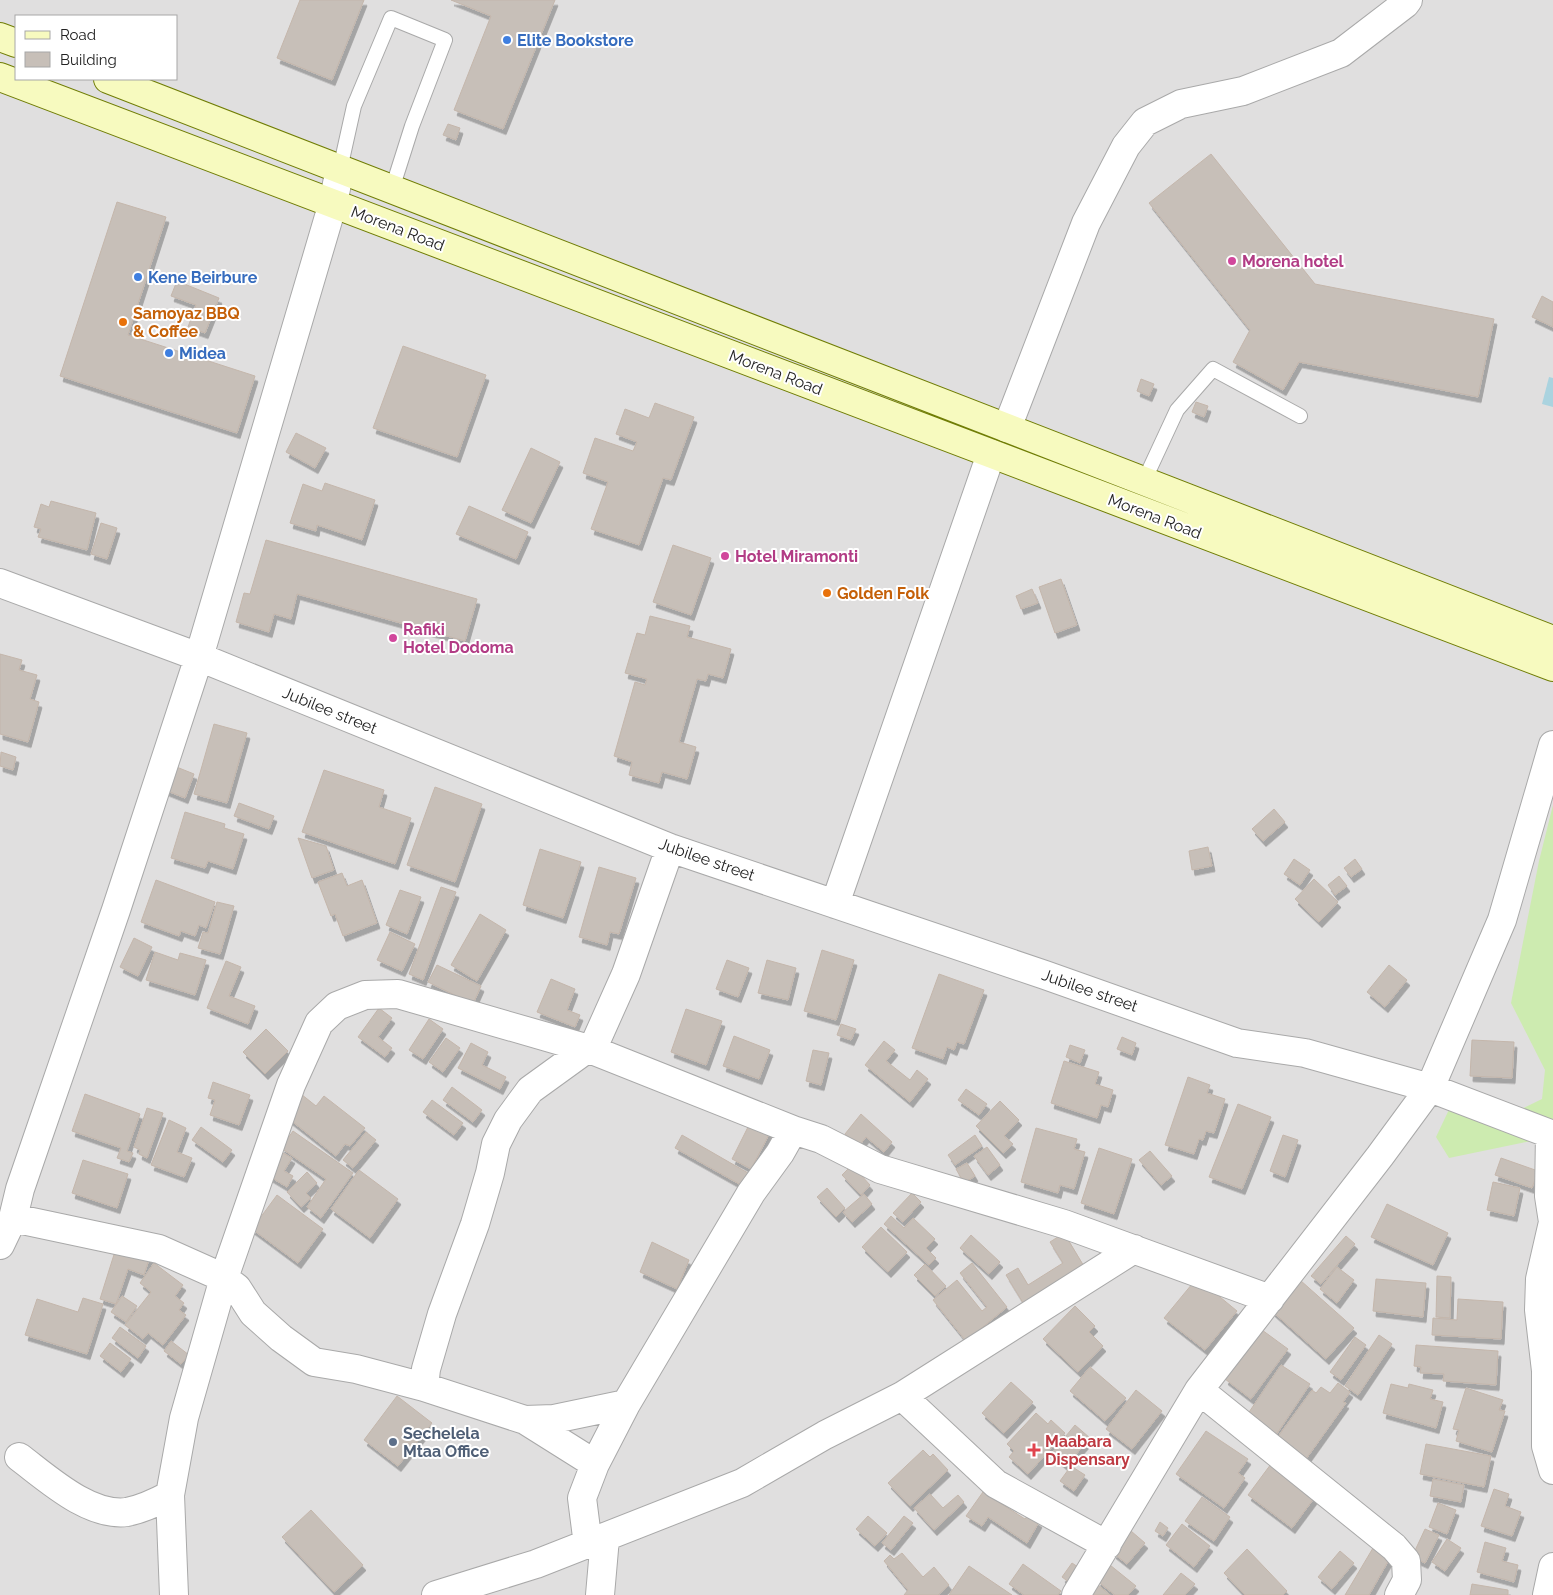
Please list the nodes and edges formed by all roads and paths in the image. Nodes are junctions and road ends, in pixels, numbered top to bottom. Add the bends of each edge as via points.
1 (1408, 0) edge
2 (0, 37) edge
3 (15, 43) edge
4 (0, 77) edge
5 (111, 80) edge
6 (340, 169) junction
7 (392, 189) junction
8 (333, 203) junction
9 (1300, 416) dead end
10 (1007, 428) junction
11 (991, 454) junction
12 (1144, 481) junction
13 (0, 583) edge
14 (1553, 640) edge
15 (198, 657) junction
16 (1553, 667) edge
17 (1553, 745) edge
18 (670, 848) junction
19 (835, 904) junction
20 (590, 1049) junction
21 (1430, 1088) junction
22 (793, 1130) junction
23 (1552, 1134) edge
24 (13, 1218) junction
25 (0, 1245) edge
26 (1134, 1249) junction
27 (224, 1278) junction
28 (1270, 1299) junction
29 (424, 1387) junction
30 (1199, 1390) junction
31 (902, 1396) junction
32 (626, 1404) junction
33 (525, 1420) junction
34 (19, 1457) dead end
35 (595, 1464) junction
36 (1553, 1470) edge
37 (170, 1495) junction
38 (596, 1542) junction
39 (1107, 1545) junction
40 (1553, 1567) edge
41 (174, 1595) edge
42 (436, 1595) edge
43 (600, 1595) edge
44 (1076, 1595) edge
45 (1399, 1595) edge
46 (1547, 1595) edge

1 - 10 street via 1341,53 1243,91 1182,104 1145,122 1126,146 1086,223
2 - 3 main road
4 - 8 main road, Morena Road
5 - 6 main road, Morena Road
6 - 7 main road, Morena Road
6 - 7 lane via 354,106 391,18 445,40
6 - 8 street
7 - 10 main road, Morena Road
8 - 11 main road, Morena Road
8 - 15 street
9 - 12 lane via 1213,369 1177,410
10 - 12 main road, Morena Road
11 - 16 main road, Morena Road
11 - 19 street
12 - 14 main road, Morena Road
13 - 15 street, Jubilee street
15 - 18 street, Jubilee street
15 - 24 street
17 - 21 street via 1502,920
18 - 19 street, Jubilee street
18 - 20 street via 626,974
19 - 21 street, Jubilee street via 1237,1043 1305,1053
20 - 22 street
20 - 27 street via 398,994 365,995 337,1006 319,1023 291,1085
20 - 29 street via 530,1090 508,1120 496,1144 475,1224 442,1314
21 - 23 street, Jubilee street
21 - 28 street
22 - 26 street via 821,1139 880,1169 1064,1224
22 - 32 street via 751,1193
23 - 36 street via 1549,1196 1553,1222 1540,1279 1539,1310 1546,1371 1546,1446
24 - 25 street
24 - 27 street via 158,1249
26 - 28 street
26 - 31 street
27 - 29 street via 238,1288 253,1313 314,1362
27 - 37 street via 184,1418
28 - 30 street
29 - 33 street
30 - 39 street
30 - 45 street via 1394,1547 1406,1561 1407,1580
31 - 38 street via 825,1435 742,1483
31 - 39 street via 996,1484
32 - 33 street via 554,1419
32 - 35 street
33 - 35 street
34 - 37 street via 60,1489 100,1510 126,1512 152,1505
35 - 38 street via 582,1498
37 - 41 street
38 - 42 street
38 - 43 street
39 - 44 street
40 - 46 street

